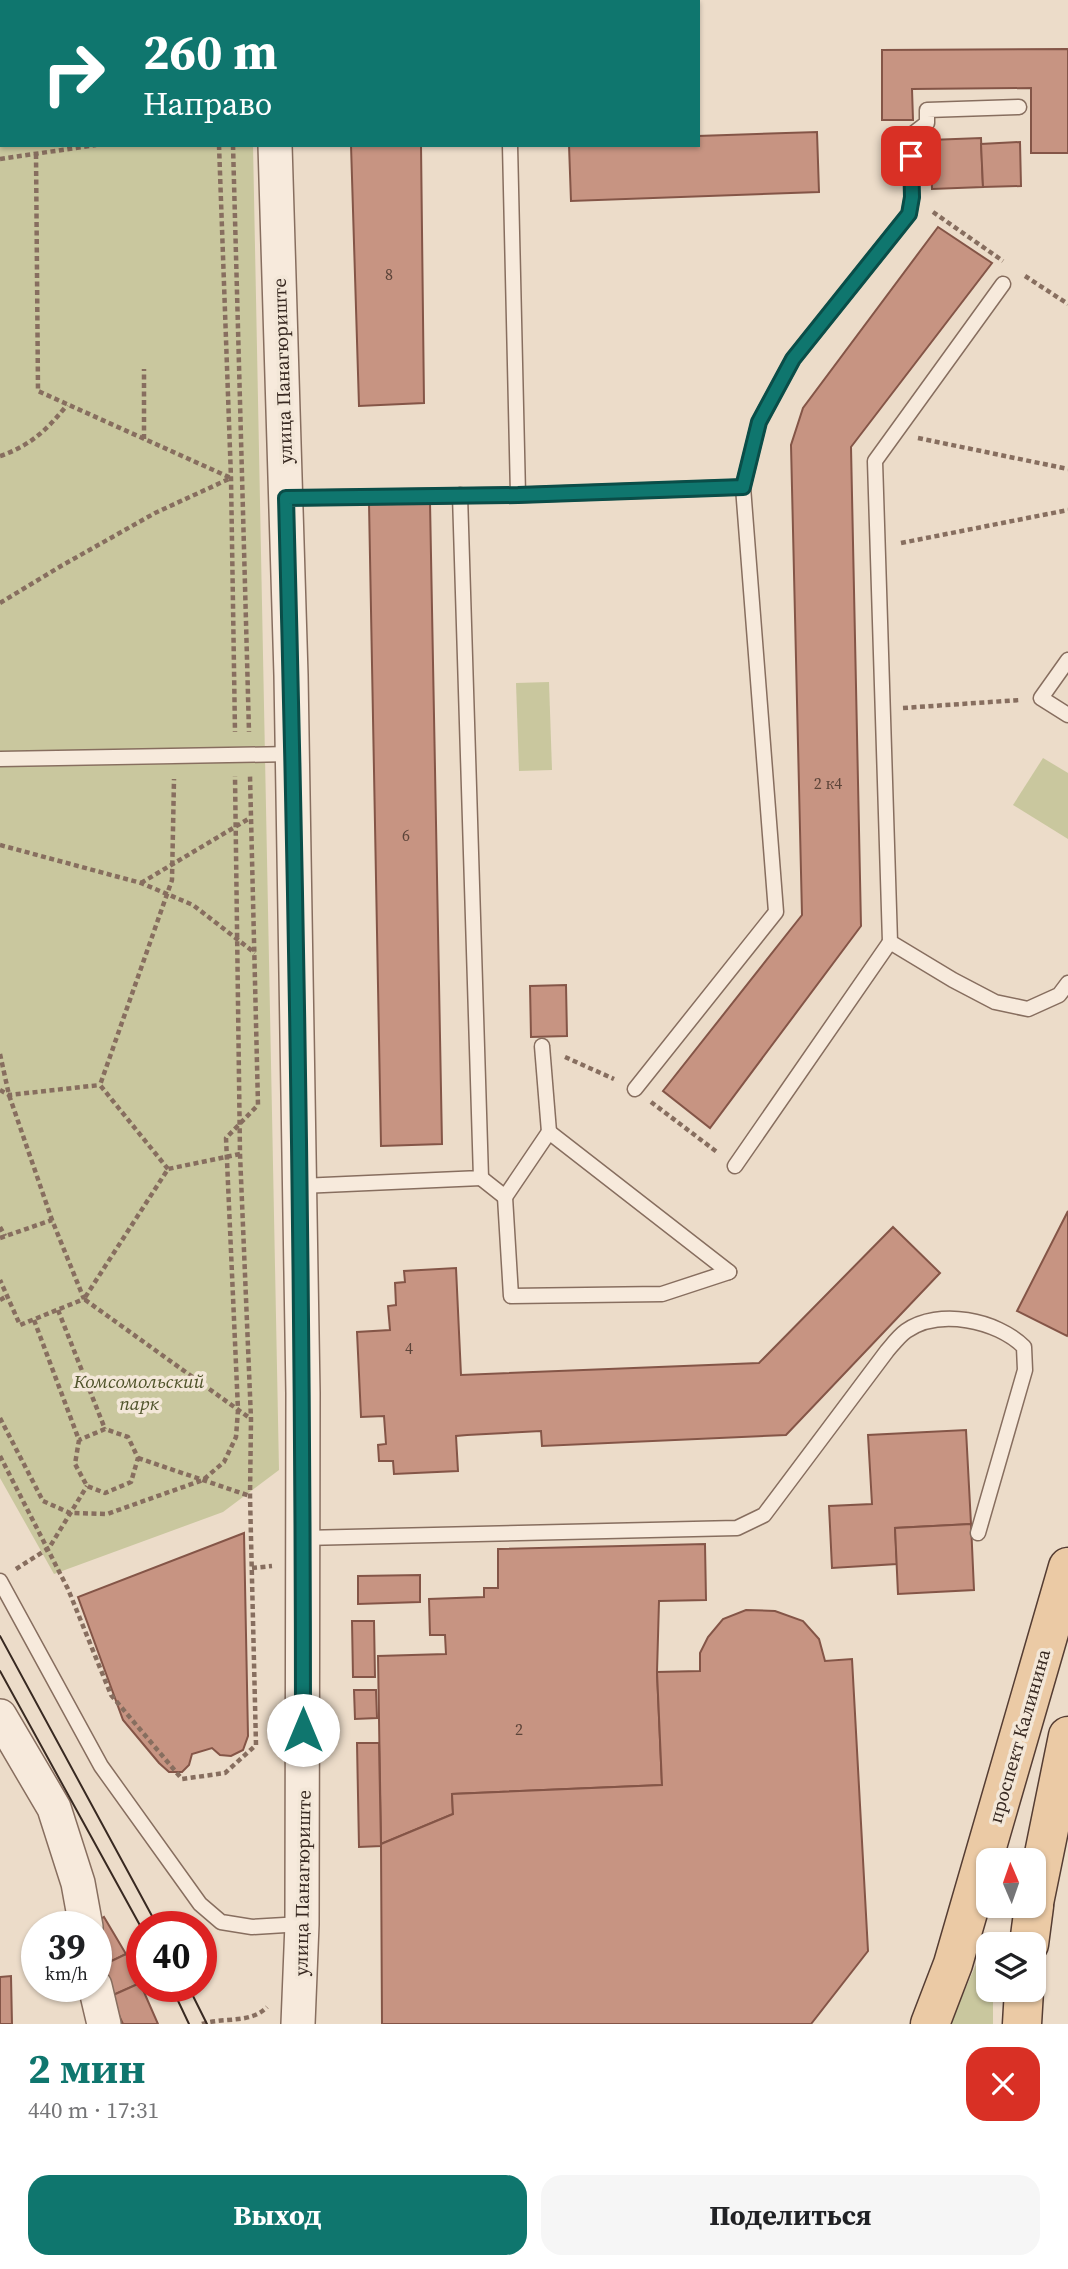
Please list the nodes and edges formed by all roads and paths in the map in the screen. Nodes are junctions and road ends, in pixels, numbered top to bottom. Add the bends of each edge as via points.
1 (1019, 107) dead end
2 (83, 147) edge
3 (219, 147) edge
4 (233, 147) edge
5 (275, 147) edge
6 (510, 147) edge
7 (36, 154) junction
8 (0, 159) edge
9 (912, 197) junction
10 (1013, 267) dead end
11 (1020, 273) dead end
12 (1003, 284) dead end
13 (1068, 304) edge
14 (145, 369) dead end
15 (67, 405) junction
16 (895, 433) junction
17 (144, 439) junction
18 (0, 456) edge
19 (1068, 469) edge
20 (232, 478) junction
21 (743, 487) junction
22 (460, 495) junction
23 (518, 495) junction
24 (286, 498) junction
25 (1068, 510) edge
26 (877, 548) junction
27 (0, 603) edge
28 (1068, 660) edge
29 (1041, 698) junction
30 (882, 710) junction
31 (1068, 715) edge
32 (292, 754) junction
33 (242, 755) junction
34 (174, 757) junction
35 (0, 759) edge
36 (251, 818) junction
37 (236, 827) junction
38 (0, 845) edge
39 (172, 865) junction
40 (141, 883) junction
41 (167, 894) junction
42 (238, 940) junction
43 (890, 942) junction
44 (254, 953) junction
45 (1068, 983) edge
46 (542, 1046) joint
47 (0, 1054) edge
48 (100, 1085) junction
49 (635, 1089) junction
50 (0, 1090) edge
51 (9, 1095) junction
52 (240, 1123) junction
53 (549, 1132) junction
54 (240, 1154) junction
55 (227, 1156) junction
56 (735, 1166) joint
57 (168, 1168) junction
58 (481, 1178) junction
59 (301, 1186) junction
60 (505, 1197) junction
61 (52, 1220) junction
62 (0, 1227) edge
63 (3, 1237) edge
64 (0, 1280) edge
65 (7, 1296) junction
66 (84, 1299) junction
67 (0, 1300) edge
68 (58, 1310) junction
69 (34, 1320) junction
70 (238, 1410) junction
71 (0, 1418) edge
72 (251, 1419) junction
73 (105, 1429) junction
74 (79, 1440) junction
75 (0, 1456) edge
76 (138, 1458) junction
77 (203, 1480) junction
78 (87, 1486) junction
79 (250, 1496) junction
80 (70, 1513) junction
81 (978, 1533) dead end
82 (303, 1538) junction
83 (48, 1548) junction
84 (1068, 1567) edge
85 (5, 1577) edge
86 (0, 1716) edge
87 (1068, 1736) edge
88 (1045, 1848) edge
89 (83, 1911) edge
90 (302, 1924) junction
91 (99, 2002) edge
92 (1023, 2002) edge
93 (269, 2004) dead end
94 (104, 2024) edge
95 (202, 2024) edge
96 (298, 2024) edge
97 (930, 2024) edge
98 (1022, 2024) edge

1 - 9 lane via 927,110 927,123 910,136
2 - 7 path
3 - 20 path
4 - 33 path
5 - 24 street, улица Панагюриште
6 - 23 lane
7 - 8 path
7 - 15 path via 38,391
9 - 10 path
9 - 21 lane via 909,214 793,359 759,422
11 - 13 path
12 - 16 lane
14 - 17 path
15 - 17 path
15 - 18 path via 30,443
16 - 19 path
16 - 26 lane via 875,461
17 - 20 path
20 - 27 path via 155,513
20 - 33 path
21 - 23 lane
21 - 49 lane via 776,912
22 - 23 lane
22 - 24 lane
22 - 58 lane
24 - 32 street, улица Панагюриште
25 - 26 path
26 - 30 lane
28 - 29 lane
29 - 30 path
29 - 31 lane
30 - 43 lane
32 - 33 lane
32 - 59 street, улица Панагюриште
33 - 34 lane
33 - 36 path
33 - 37 path
34 - 35 lane
34 - 39 path
36 - 37 path
36 - 44 path
37 - 39 path
37 - 42 path
38 - 40 path
39 - 40 path
39 - 41 path
40 - 41 path
41 - 42 path via 193,905
41 - 48 path
42 - 44 path
42 - 52 path
43 - 45 lane via 995,1002 1028,1009 1059,995
43 - 56 lane
44 - 52 path via 258,1105
46 - 49 path
46 - 53 lane
47 - 51 path
48 - 51 path
48 - 57 path
49 - 56 path
50 - 51 path
51 - 61 path
52 - 54 path
52 - 55 path via 226,1138
53 - 60 lane
53 - 60 lane via 729,1272 662,1294 512,1296
54 - 55 path
54 - 72 path
55 - 57 path
55 - 70 path
57 - 66 path
58 - 59 lane
58 - 60 lane
59 - 82 street, улица Панагюриште
61 - 63 path
61 - 66 path
62 - 63 path
64 - 65 path
65 - 67 path
65 - 69 path via 20,1325
66 - 68 path
66 - 70 path
68 - 69 path
68 - 73 path
69 - 74 path
70 - 72 path
70 - 77 path via 236,1437 224,1462
71 - 80 path via 43,1501
72 - 79 path
73 - 74 path
73 - 76 path via 128,1437
74 - 78 path via 75,1464
75 - 83 path
76 - 77 path
76 - 78 path via 131,1482 106,1493
77 - 79 path
77 - 80 path via 107,1514
78 - 80 path
79 - 83 path via 256,1745 225,1773 181,1779 111,1695
80 - 83 path
81 - 82 lane via 1025,1370 1024,1347 994,1327 939,1319 905,1331 764,1515 737,1528
82 - 90 street, улица Панагюриште
83 - 85 path
84 - 97 main road, проспект Калинина via 953,1964
85 - 90 lane via 101,1766 200,1904 221,1922 252,1927
86 - 89 street via 54,1808
87 - 88 main road
90 - 96 street, улица Панагюриште
91 - 94 street
92 - 98 main road
93 - 95 path via 250,2017

